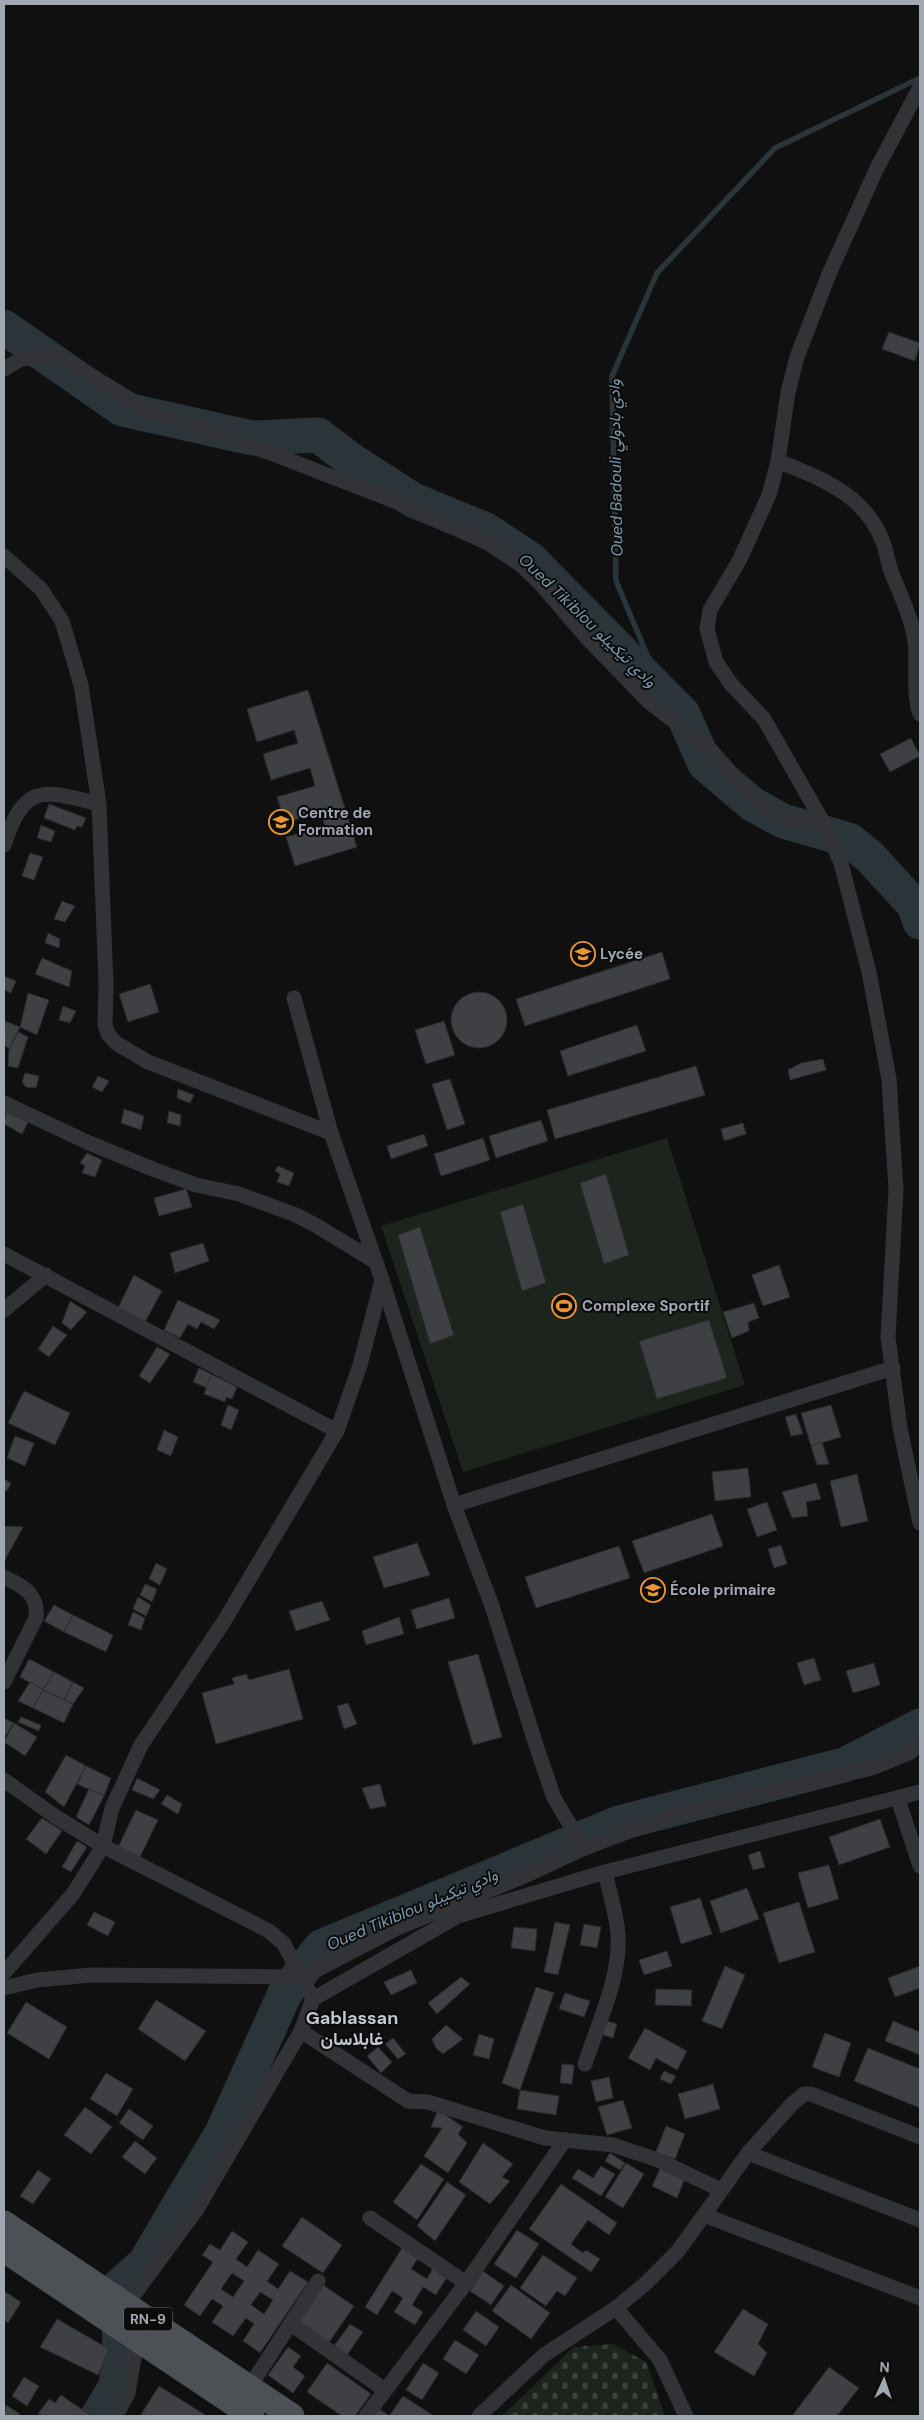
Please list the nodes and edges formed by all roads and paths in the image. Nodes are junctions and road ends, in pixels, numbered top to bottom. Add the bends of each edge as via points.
1 (920, 87) edge
2 (4, 368) edge
3 (778, 461) junction
4 (4, 556) edge
5 (920, 714) edge
6 (99, 804) junction
7 (824, 824) junction
8 (4, 845) edge
9 (294, 998) dead end
10 (4, 1103) edge
11 (331, 1133) junction
12 (4, 1254) edge
13 (376, 1262) junction
14 (46, 1275) junction
15 (382, 1280) junction
16 (4, 1310) edge
17 (892, 1368) junction
18 (337, 1431) junction
19 (454, 1505) junction
20 (920, 1522) edge
21 (4, 1577) edge
22 (4, 1682) edge
23 (920, 1742) edge
24 (4, 1780) edge
25 (920, 1792) edge
26 (898, 1799) junction
27 (103, 1846) junction
28 (584, 1848) junction
29 (920, 1866) edge
30 (605, 1872) junction
31 (4, 1972) edge
32 (303, 1977) junction
33 (4, 1988) edge
34 (313, 1999) junction
35 (302, 2031) junction
36 (585, 2064) dead end
37 (920, 2137) edge
38 (565, 2140) junction
39 (748, 2153) junction
40 (721, 2190) junction
41 (704, 2215) junction
42 (370, 2218) dead end
43 (920, 2220) edge
44 (4, 2223) edge
45 (4, 2250) edge
46 (318, 2281) dead end
47 (466, 2283) junction
48 (920, 2298) edge
49 (616, 2308) junction
50 (120, 2314) junction
51 (291, 2324) junction
52 (137, 2340) junction
53 (249, 2388) junction
54 (385, 2390) junction
55 (116, 2416) edge
56 (252, 2416) edge
57 (292, 2416) edge
58 (366, 2416) edge
59 (479, 2416) edge
60 (686, 2416) edge

1 - 3 street via 877,168 797,356
2 - 7 street via 21,359 40,357 70,363 146,409 397,502 492,545 528,571 643,695 709,748 756,801 790,820
3 - 5 street via 832,483 854,499 871,518 884,544 913,632
3 - 7 street via 769,495 739,561 710,610 707,629 716,662 731,684 764,719
4 - 6 street via 41,589 62,621 81,685
6 - 8 street via 54,792 41,794 21,808
6 - 11 street via 105,1025 108,1034 116,1043 148,1062
7 - 17 street via 841,863 867,963 889,1079 896,1190 888,1337
9 - 11 street
10 - 13 street via 155,1170 196,1185 239,1194 296,1215
11 - 13 street
12 - 14 street
13 - 15 street
14 - 16 street
14 - 18 street
15 - 18 street via 360,1364
15 - 19 street
17 - 19 street
17 - 20 street via 900,1428
18 - 27 street via 223,1622 142,1745 112,1808
19 - 28 street via 492,1606 554,1798
21 - 22 street via 30,1591 37,1608 36,1618
23 - 28 street via 911,1752 872,1768 673,1815
24 - 27 street
25 - 26 street
26 - 29 street
26 - 30 street
27 - 31 street via 73,1894
27 - 32 street via 268,1931 284,1944
28 - 32 street via 397,1928
30 - 34 street via 458,1916
30 - 36 street via 617,1926 618,1952 614,1976
32 - 33 street via 90,1975 37,1980
32 - 34 street
34 - 35 street
35 - 38 street via 408,2101 428,2102 526,2132
35 - 50 street via 197,2209
37 - 39 street via 808,2094 792,2104
38 - 40 street via 613,2146 640,2154
38 - 47 street
39 - 40 street
39 - 43 street
40 - 41 street
41 - 48 street
41 - 49 street via 678,2252
42 - 47 street
44 - 50 main road, RN-9
45 - 50 main road, RN-9
46 - 51 street
47 - 54 street
49 - 59 street via 544,2355
49 - 60 street via 660,2360
50 - 52 main road, RN-9
50 - 53 main road, RN-9
51 - 53 street
51 - 54 street
52 - 55 street via 128,2393
52 - 56 main road, RN-9
53 - 57 main road, RN-9
54 - 58 street

